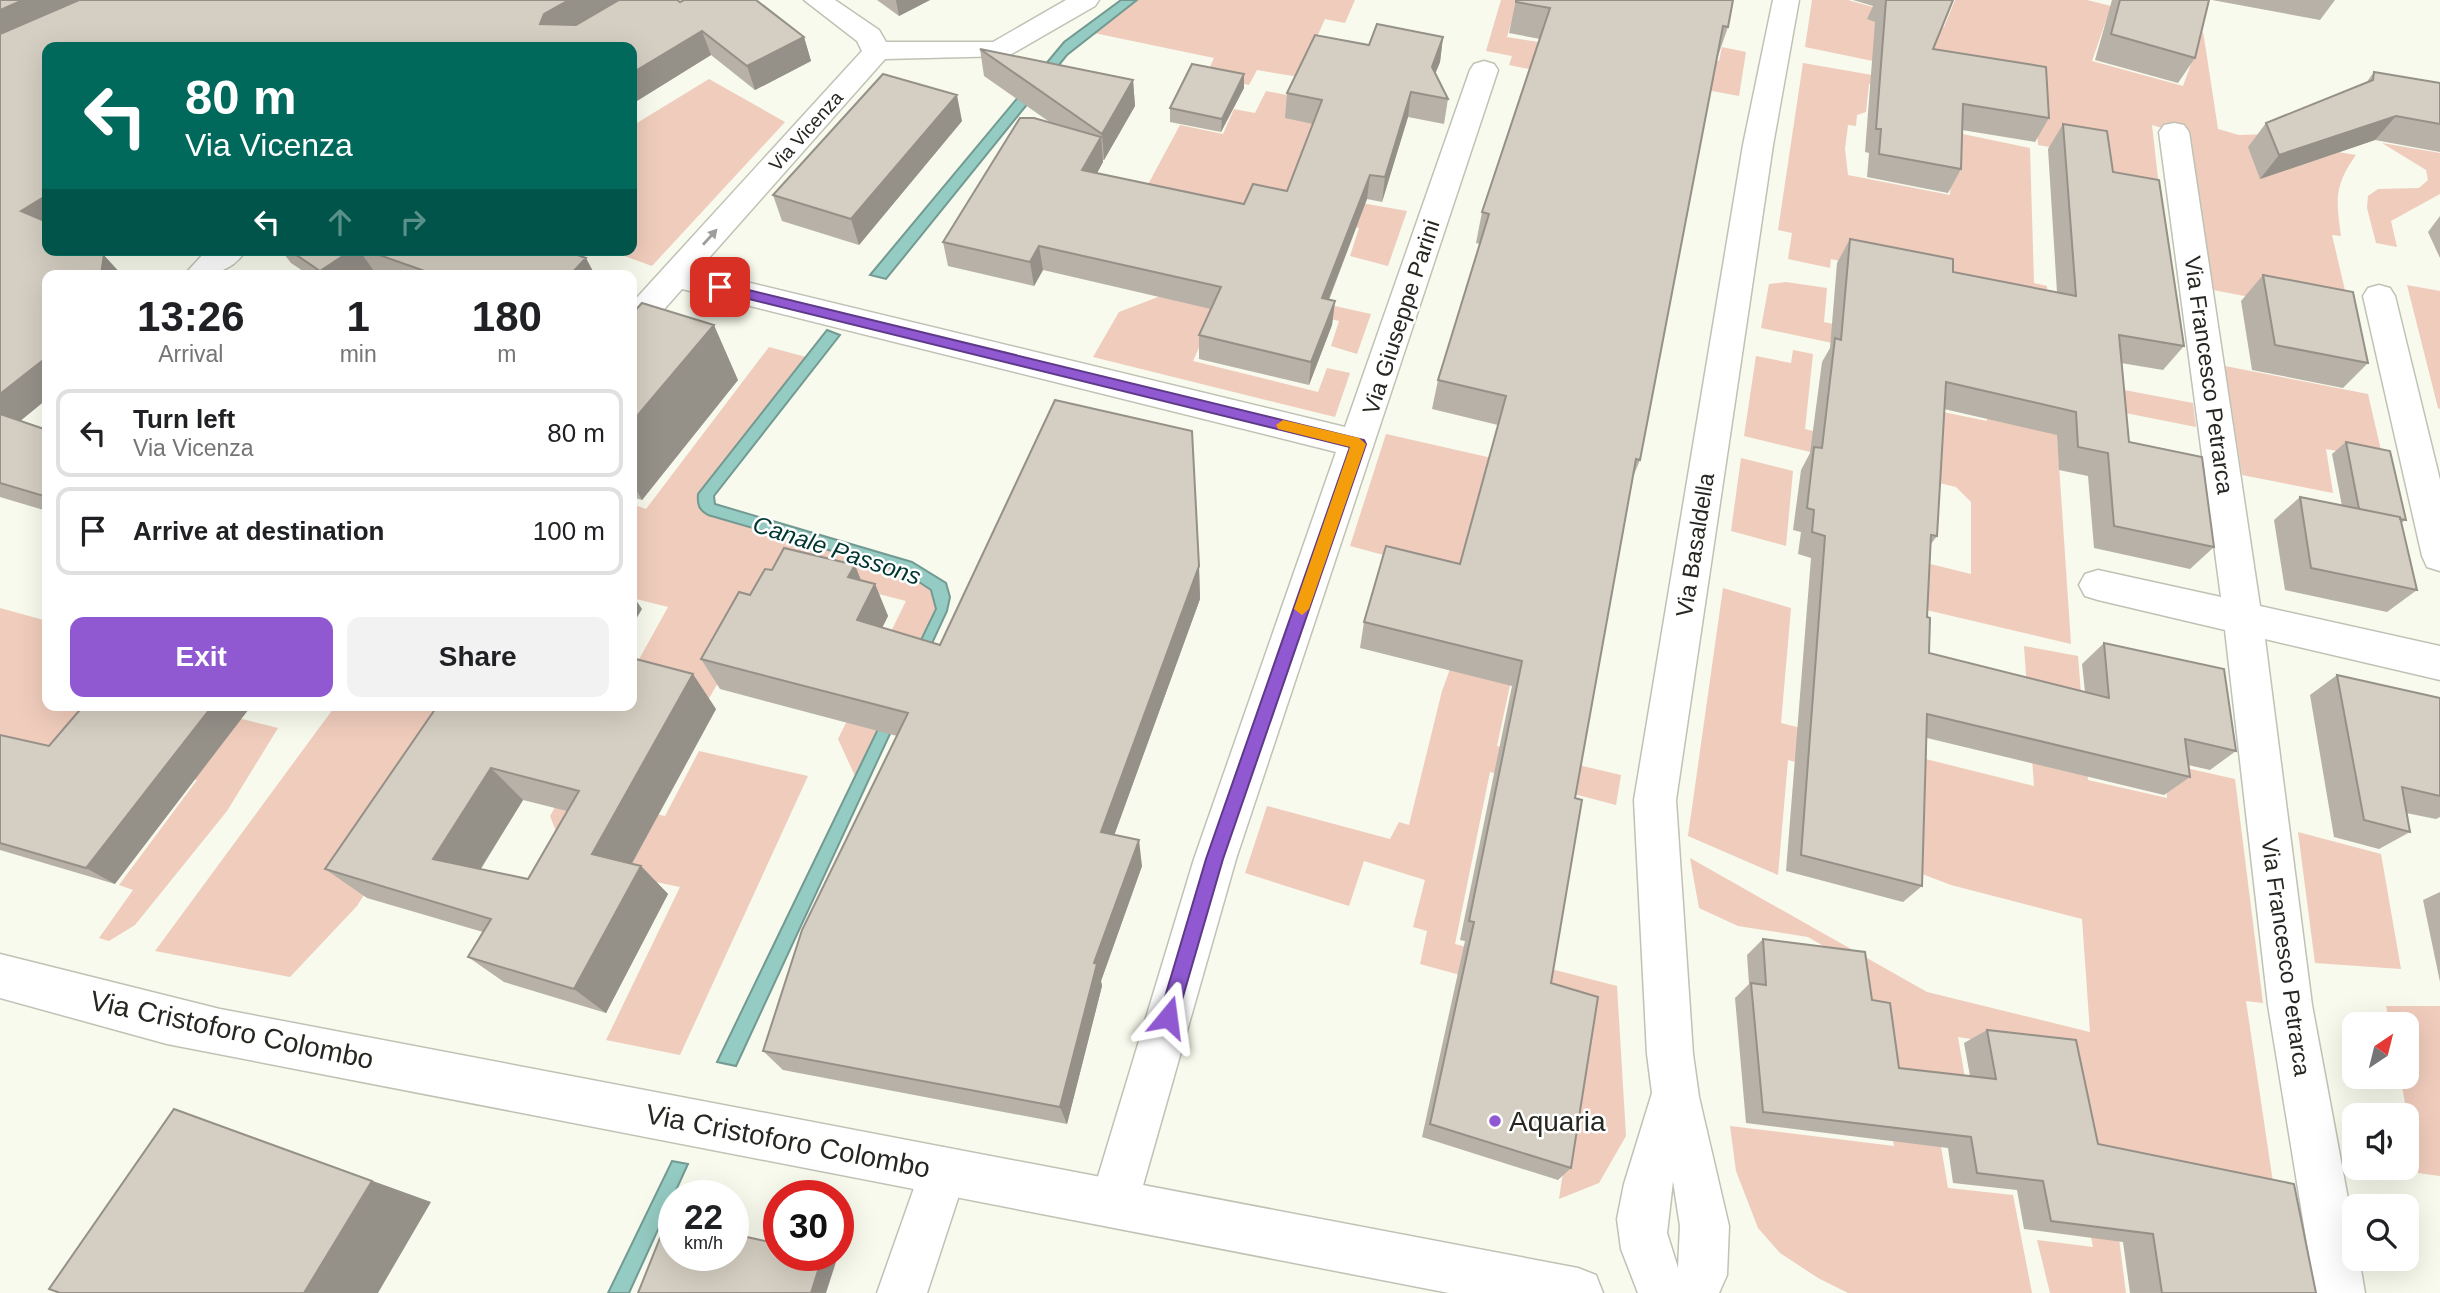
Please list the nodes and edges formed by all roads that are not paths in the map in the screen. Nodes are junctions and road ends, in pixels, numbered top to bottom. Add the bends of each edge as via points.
1 (817, 0) edge
2 (1086, 0) edge
3 (1786, 0) edge
4 (876, 51) junction
5 (1484, 70) dead end
6 (2174, 132) dead end
7 (221, 256) edge
8 (682, 269) junction
9 (205, 270) edge
10 (2379, 296) dead end
11 (637, 318) edge
12 (1359, 444) junction
13 (2440, 555) edge
14 (2098, 586) dead end
15 (2243, 618) junction
16 (2440, 663) edge
17 (0, 976) edge
18 (1675, 1094) junction
19 (943, 1171) junction
20 (1114, 1203) junction
21 (902, 1293) edge
22 (1578, 1293) edge
23 (1665, 1293) edge
24 (1693, 1293) edge
25 (2340, 1293) edge

1 - 4 street via 869,36
2 - 4 street via 998,50
3 - 18 street, Via Basaldella via 1756,159 1655,800
8 -> 4 street, Via Vicenza
5 - 12 street, Via Giuseppe Parini
6 - 15 street, Via Francesco Petrarca
7 - 9 street
8 - 11 street, Via Vicenza
8 - 12 street via 694,281
10 - 13 street
12 - 20 street, Via Giuseppe Parini via 1215,859
14 - 15 street
15 - 16 street
15 - 25 street, Via Francesco Petrarca via 2290,1005
17 - 19 street, Via Cristoforo Colombo via 180,1024
18 - 23 street, Via Basaldella via 1648,1189 1642,1231 1653,1275
18 - 24 street, Via Basaldella via 1705,1218 1706,1251
19 - 20 street, Via Cristoforo Colombo
19 - 21 street
20 - 22 street, Via Cristoforo Colombo

